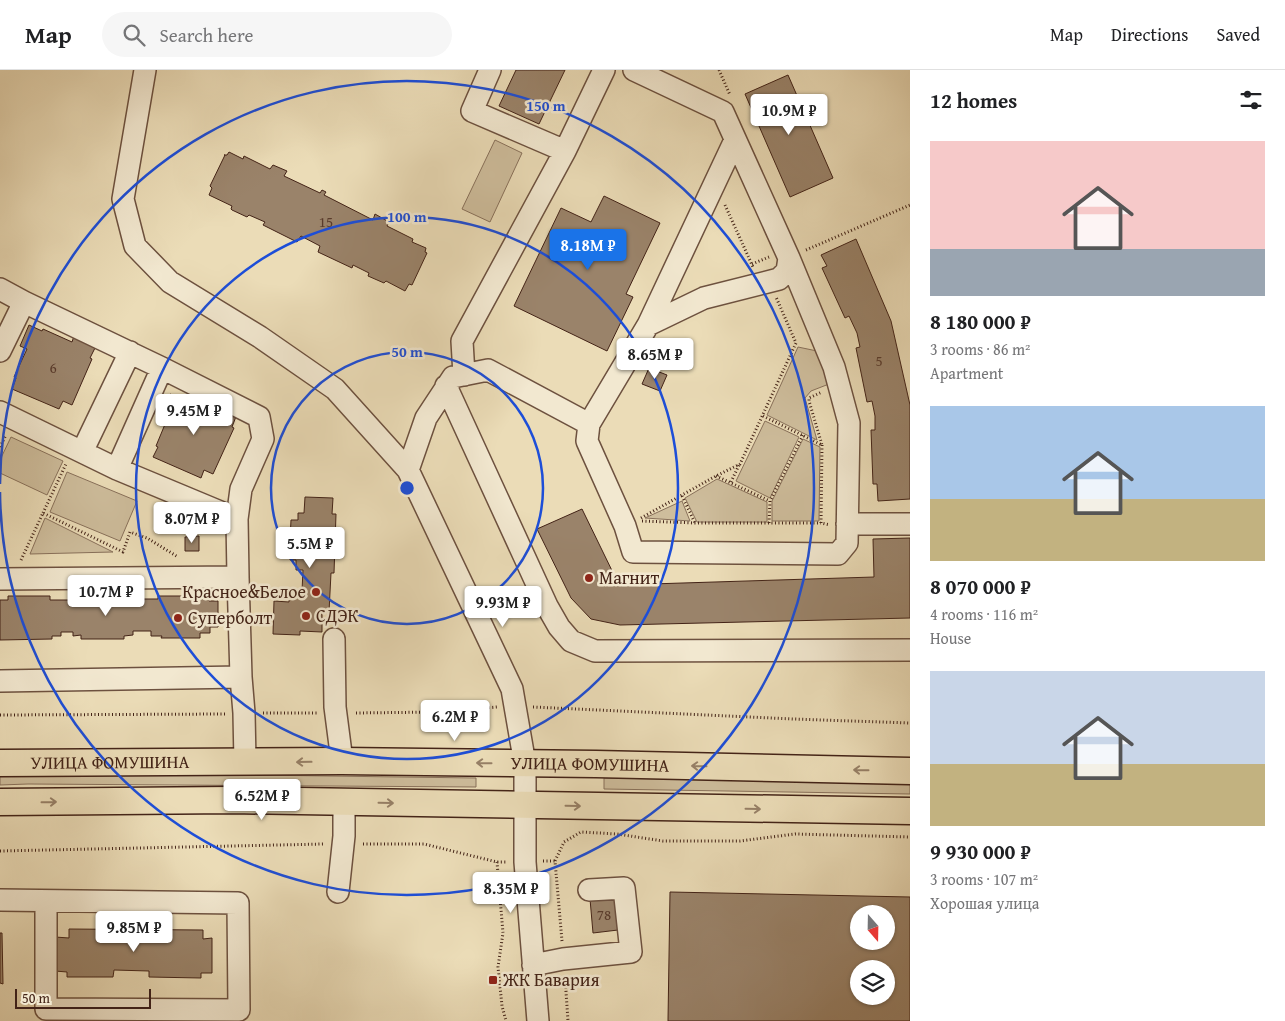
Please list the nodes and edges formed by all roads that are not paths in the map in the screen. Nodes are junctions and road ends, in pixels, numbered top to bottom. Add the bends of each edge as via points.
1 (145, 70) edge
2 (490, 70) edge
3 (604, 70) edge
4 (634, 70) edge
5 (735, 140) junction
6 (564, 151) junction
7 (789, 258) junction
8 (0, 288) edge
9 (24, 302) junction
10 (648, 325) junction
11 (0, 351) edge
12 (130, 352) junction
13 (162, 368) junction
14 (464, 375) junction
15 (446, 386) junction
16 (0, 412) edge
17 (589, 424) junction
18 (78, 450) junction
19 (117, 469) junction
20 (408, 470) junction
21 (237, 519) junction
22 (847, 524) junction
23 (910, 524) edge
24 (238, 577) junction
25 (8, 579) edge
26 (334, 639) dead end
27 (910, 650) edge
28 (242, 677) junction
29 (0, 681) edge
30 (342, 761) junction
31 (245, 762) junction
32 (0, 763) edge
33 (525, 764) junction
34 (910, 771) edge
35 (344, 801) junction
36 (0, 802) edge
37 (524, 805) junction
38 (910, 811) edge
39 (589, 890) dead end
40 (338, 892) dead end
41 (0, 900) edge
42 (46, 901) junction
43 (533, 965) junction
44 (538, 1021) edge

1 - 20 street via 123,199 135,246 170,282 260,337 334,389
2 - 6 street via 472,111
3 - 6 street
4 - 5 street via 723,112
5 - 7 street
5 - 10 street
6 - 14 street via 462,341
7 - 10 street via 786,271 779,279 704,298
7 - 22 street via 834,367 849,423
8 - 9 street
9 - 11 street
9 - 12 street
10 - 17 street
12 - 13 street
12 - 18 street
13 - 19 street
13 - 21 street via 259,417 263,439 241,489
14 - 15 street via 453,377
14 - 17 street via 488,370
15 - 20 street via 426,418
15 - 27 street via 547,606 571,641 595,651
16 - 18 street
17 - 22 street via 587,441 625,526 633,552 838,554 847,543
18 - 19 street
19 - 21 street
20 - 33 street via 512,689
21 - 24 street
22 - 23 street
24 - 25 street
24 - 28 street
26 - 30 street via 336,714
28 - 29 street
28 - 31 street
30 -> 31 main road, УЛИЦА ФОМУШИНА
33 -> 30 main road, УЛИЦА ФОМУШИНА
31 - 32 main road, УЛИЦА ФОМУШИНА
34 -> 33 main road, УЛИЦА ФОМУШИНА
33 - 37 street
36 -> 35 main road
35 -> 37 main road
35 - 40 street
37 -> 38 main road
37 - 43 street
39 - 43 street via 624,888 631,952
41 - 42 street
42 - 42 street via 238,904 239,1010 46,1009
43 - 44 street

